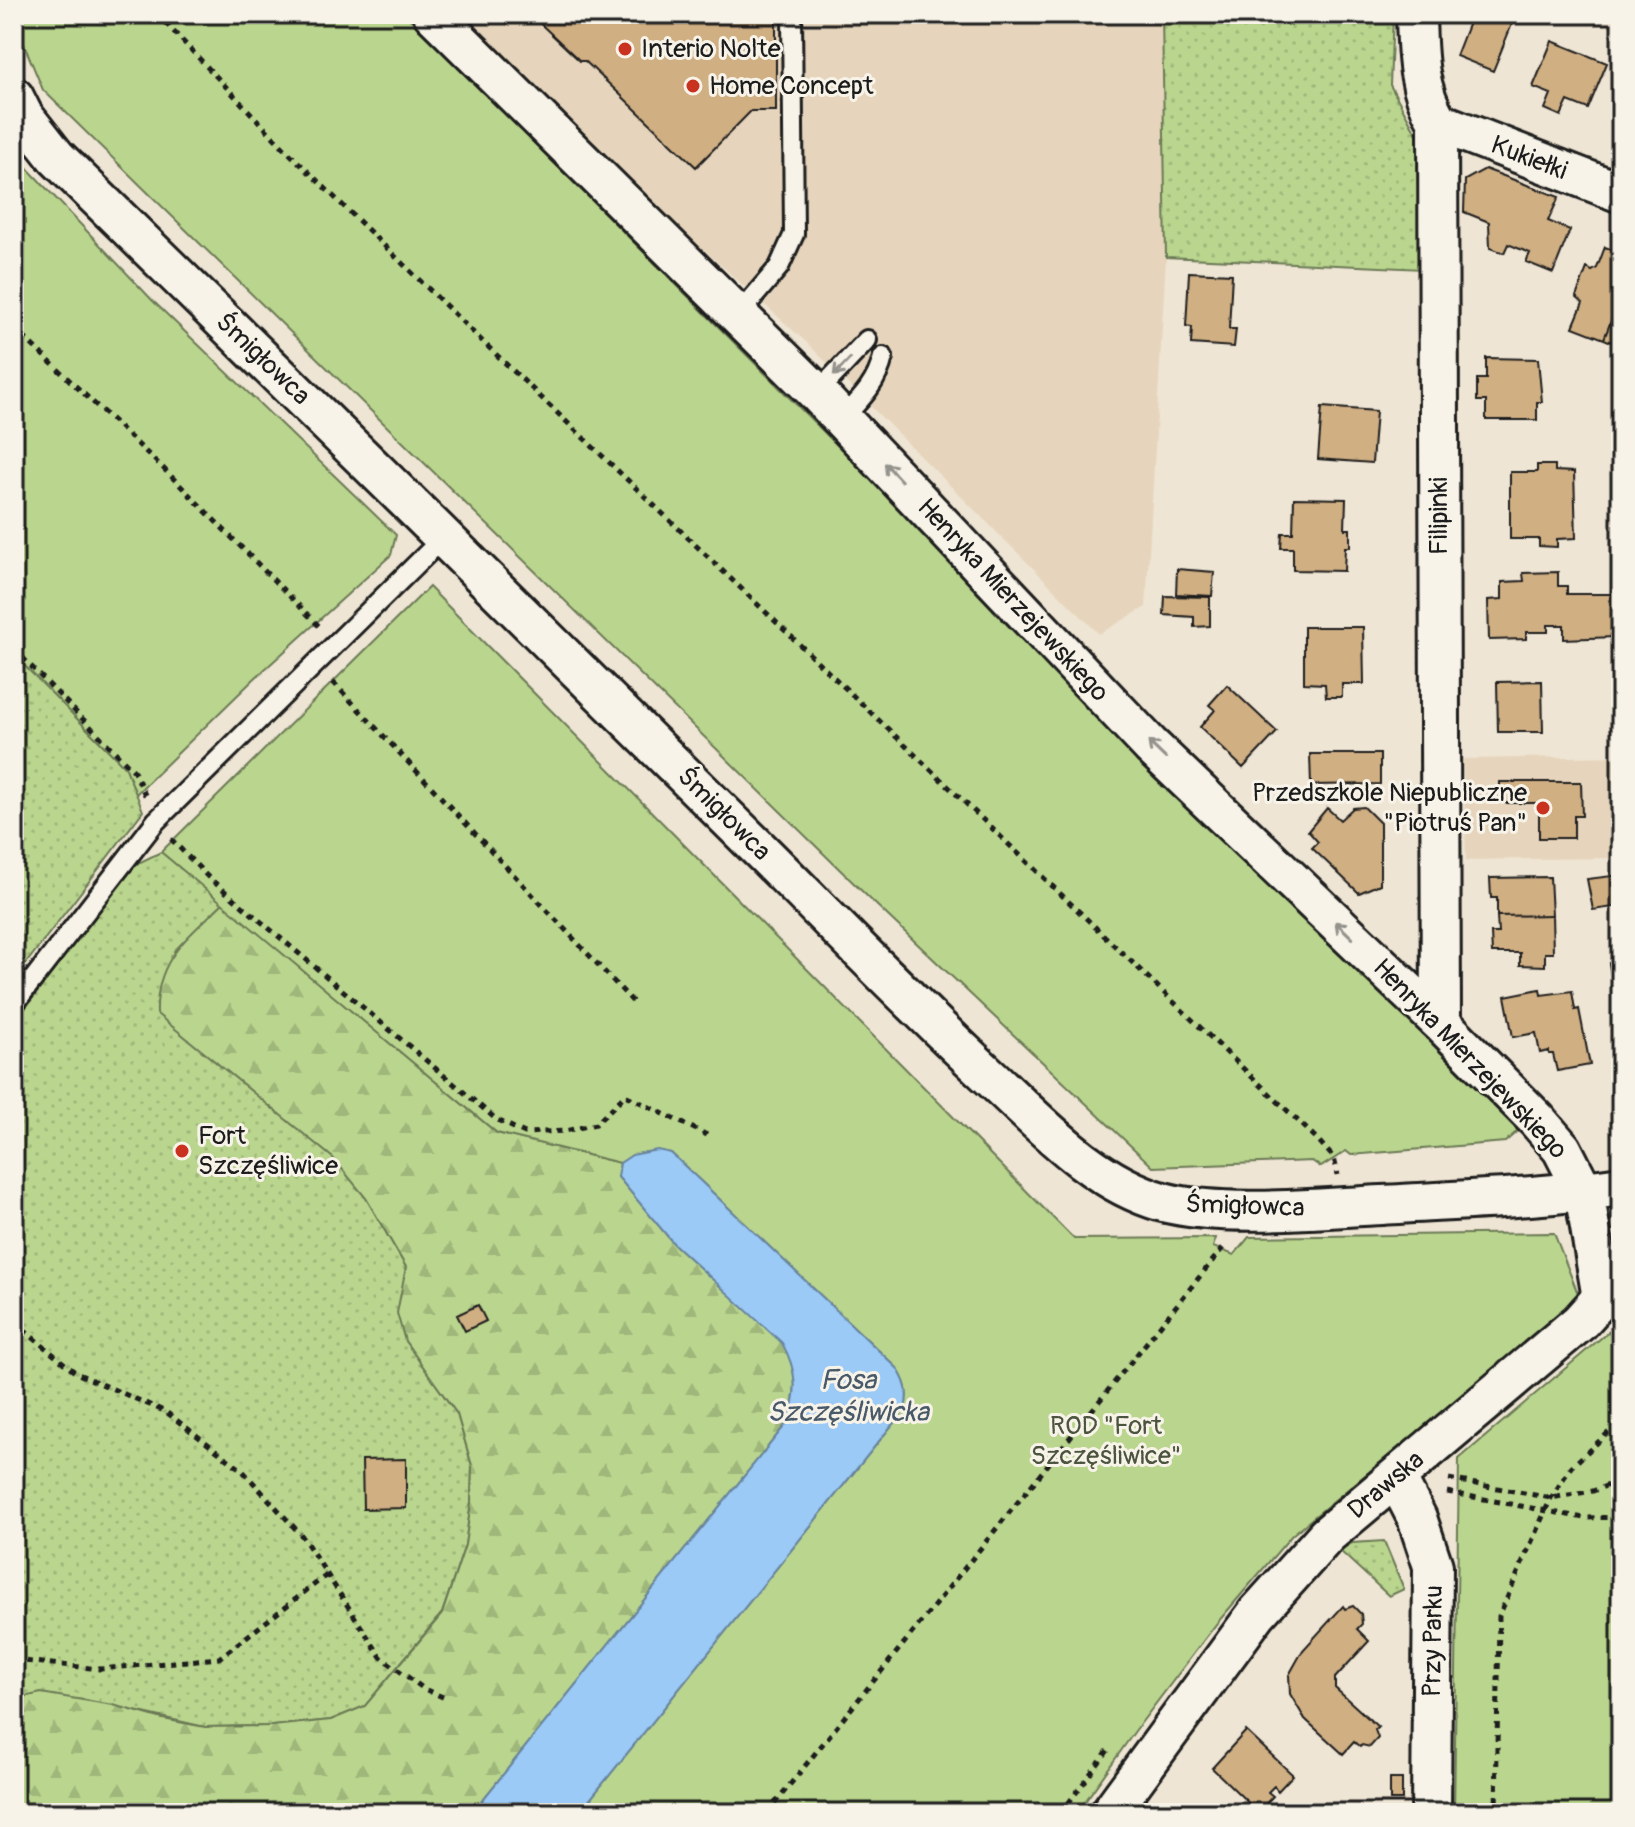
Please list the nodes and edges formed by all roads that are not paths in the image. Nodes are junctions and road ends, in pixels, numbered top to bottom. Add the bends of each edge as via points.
1 (433, 14) edge
2 (792, 14) edge
3 (1416, 14) edge
4 (14, 97) edge
5 (1438, 122) junction
6 (1621, 193) edge
7 (739, 314) junction
8 (867, 340) dead end
9 (883, 357) dead end
10 (837, 414) junction
11 (444, 537) junction
12 (14, 1004) edge
13 (1441, 1023) junction
14 (1621, 1186) edge
15 (1584, 1192) junction
16 (1396, 1477) junction
17 (1110, 1813) edge
18 (1431, 1813) edge

1 - 7 street, Henryka Mierzejewskiego
2 - 7 lane via 794,234 779,267
3 - 5 street, Filipinki via 1418,68
4 - 11 street, Śmigłowca via 56,157
5 - 6 street, Kukiełki
5 - 13 street, Filipinki
7 - 10 street, Henryka Mierzejewskiego
8 -> 10 lane
9 - 10 lane via 871,388
13 -> 10 street, Henryka Mierzejewskiego via 1151,746
11 - 12 lane via 156,821
11 - 15 street, Śmigłowca via 950,1039 1070,1151 1114,1181 1164,1202 1230,1209 1297,1210
13 - 15 street, Henryka Mierzejewskiego via 1562,1149
14 - 15 street
15 - 16 street, Drawska via 1601,1282 1598,1302
16 - 17 street, Drawska via 1291,1572
16 - 18 street, Przy Parku via 1433,1566

